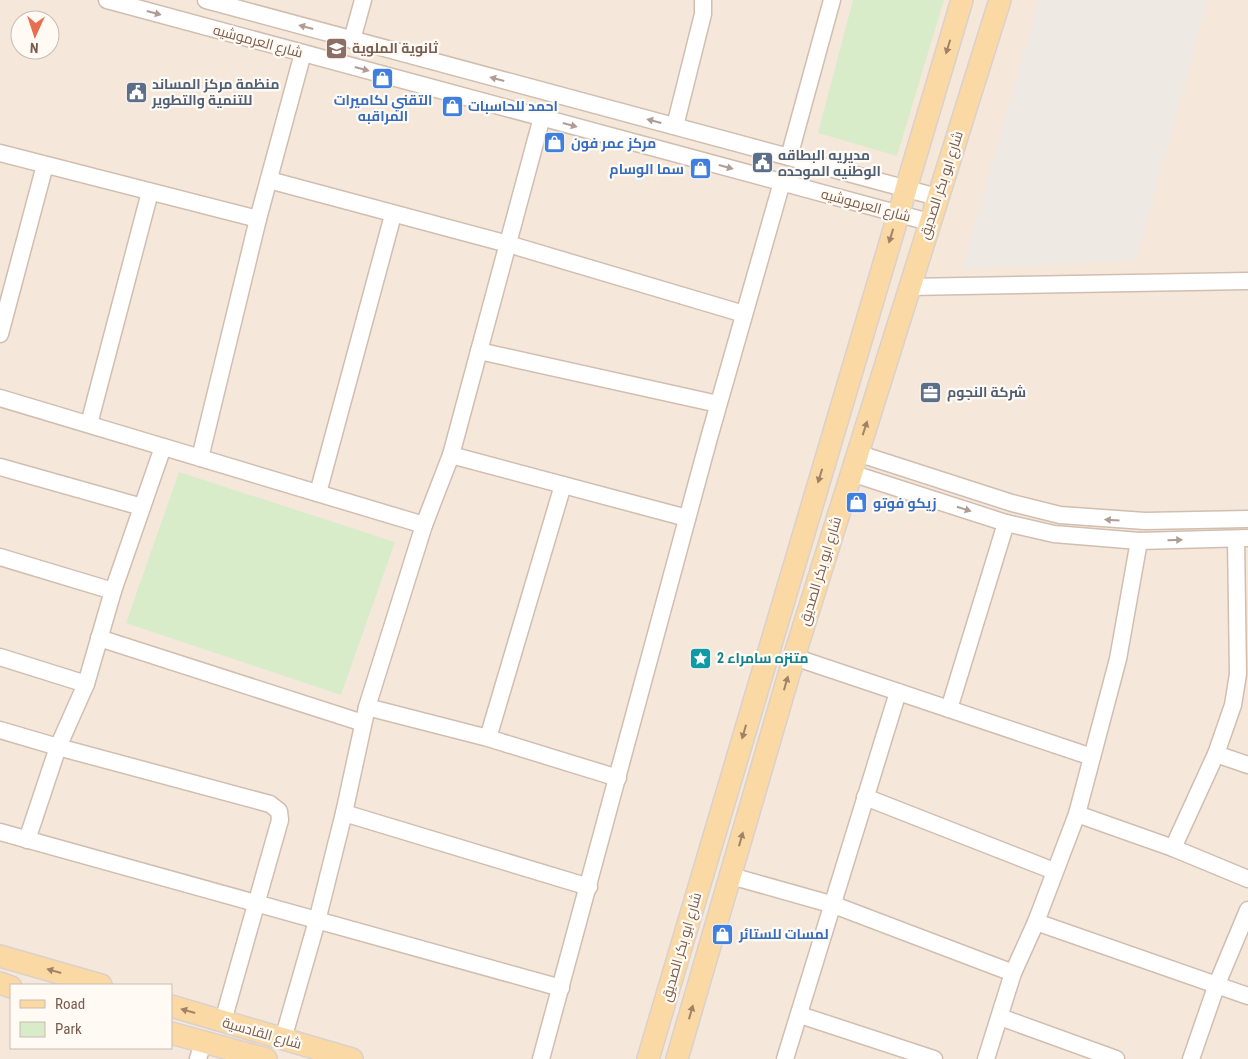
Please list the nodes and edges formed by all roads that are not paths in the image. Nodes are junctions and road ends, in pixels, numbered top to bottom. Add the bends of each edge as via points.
1 (107, 0) edge
2 (206, 0) edge
3 (363, 0) edge
4 (703, 0) edge
5 (832, 0) edge
6 (962, 0) edge
7 (1000, 0) edge
8 (352, 40) junction
9 (396, 52) junction
10 (303, 53) junction
11 (388, 76) junction
12 (542, 117) junction
13 (675, 126) junction
14 (0, 153) edge
15 (789, 157) junction
16 (45, 165) junction
17 (268, 180) junction
18 (782, 182) junction
19 (906, 189) junction
20 (150, 192) junction
21 (937, 197) junction
22 (898, 214) junction
23 (394, 215) junction
24 (258, 219) junction
25 (929, 222) junction
26 (508, 244) junction
27 (1248, 281) edge
28 (909, 287) junction
29 (744, 314) junction
30 (0, 334) edge
31 (479, 351) junction
32 (0, 398) edge
33 (718, 404) junction
34 (89, 424) junction
35 (163, 447) junction
36 (451, 455) junction
37 (200, 458) junction
38 (854, 463) junction
39 (0, 467) edge
40 (563, 485) junction
41 (318, 493) junction
42 (142, 507) junction
43 (687, 518) junction
44 (1248, 519) edge
45 (1006, 523) junction
46 (424, 525) junction
47 (1242, 538) edge
48 (1139, 541) junction
49 (0, 557) edge
50 (113, 590) junction
51 (99, 638) junction
52 (794, 657) junction
53 (0, 658) edge
54 (1243, 674) edge
55 (86, 684) junction
56 (898, 692) junction
57 (367, 707) junction
58 (949, 709) junction
59 (363, 723) junction
60 (0, 730) edge
61 (488, 738) junction
62 (58, 748) junction
63 (1216, 754) junction
64 (1092, 757) junction
65 (1248, 765) edge
66 (618, 778) junction
67 (865, 797) junction
68 (344, 813) junction
69 (1077, 814) junction
70 (0, 832) edge
71 (27, 840) junction
72 (1172, 848) junction
73 (1054, 871) junction
74 (730, 876) junction
75 (1248, 879) edge
76 (589, 887) junction
77 (256, 904) junction
78 (834, 905) junction
79 (1248, 910) edge
80 (317, 921) junction
81 (1036, 922) junction
82 (0, 956) edge
83 (1013, 973) junction
84 (97, 984) edge
85 (1217, 984) junction
86 (561, 988) junction
87 (1248, 996) edge
88 (172, 1006) edge
89 (800, 1015) junction
90 (1000, 1017) junction
91 (223, 1021) junction
92 (172, 1034) edge
93 (283, 1039) junction
94 (200, 1051) edge
95 (266, 1059) edge
96 (352, 1059) edge
97 (541, 1059) edge
98 (648, 1059) edge
99 (678, 1059) edge
100 (786, 1059) edge
101 (934, 1059) edge
102 (986, 1059) edge
103 (1116, 1059) edge
104 (1191, 1059) edge

1 -> 10 street, شارع العرموشيه
8 -> 2 street, شارع العرموشيه
3 - 8 street
4 - 13 street via 703,14
5 - 15 street
6 -> 19 main road, شارع ابو بكر الصديق
7 - 21 main road, شارع ابو بكر الصديق
8 - 9 street, شارع العرموشيه
9 - 11 street
13 -> 9 street, شارع العرموشيه
10 -> 11 street, شارع العرموشيه
10 - 17 street
11 - 12 street, شارع العرموشيه
12 -> 18 street, شارع العرموشيه
12 - 26 street
13 - 15 street, شارع العرموشيه
14 - 16 street
15 - 19 street, شارع العرموشيه
16 - 20 street
16 - 30 street
17 - 23 street
17 - 24 street
18 - 22 street, شارع العرموشيه
18 - 29 street
19 - 21 street, شارع العرموشيه
19 - 22 main road, شارع ابو بكر الصديق
20 - 24 street
20 - 34 street
21 - 25 main road, شارع ابو بكر الصديق
22 - 25 street, شارع العرموشيه
22 -> 98 main road, شارع ابو بكر الصديق
23 - 26 street
23 - 41 street
24 - 37 street
25 - 28 main road, شارع ابو بكر الصديق
26 - 29 street
26 - 31 street
27 - 28 street
38 -> 28 main road, شارع ابو بكر الصديق
29 - 33 street
31 - 33 street
31 - 36 street
32 - 34 street
33 - 43 street
34 - 35 street
35 - 37 street
35 - 42 street
36 - 40 street
36 - 46 street
37 - 41 street
44 -> 38 street via 1145,522 1060,515
38 -> 45 street
38 - 52 main road, شارع ابو بكر الصديق
39 - 42 street
40 - 43 street
40 - 61 street
41 - 46 street
42 - 50 street
43 - 66 street
45 - 48 street via 1054,534
45 - 58 street
46 - 57 street
48 -> 47 street
47 - 54 street
48 - 64 street via 1118,659
49 - 50 street
50 - 51 street
51 - 55 street
51 - 59 street
52 - 56 street
74 -> 52 main road, شارع ابو بكر الصديق
53 - 55 street
54 - 63 street
55 - 62 street
56 - 58 street
56 - 67 street
57 - 59 street
57 - 61 street
58 - 64 street
59 - 68 street
60 - 62 street
61 - 66 street
62 - 71 street
62 - 77 street via 270,804 279,811 280,820
63 - 65 street
63 - 72 street
64 - 69 street
66 - 76 street
67 - 73 street
67 - 78 street
68 - 76 street
68 - 80 street
69 - 72 street
69 - 73 street
70 - 71 street
71 - 77 street
72 - 75 street
73 - 81 street
74 - 78 street
99 -> 74 main road, شارع ابو بكر الصديق
76 - 86 street
77 - 80 street
77 - 91 street
78 - 83 street
78 - 89 street
79 - 85 street
80 - 86 street
80 - 93 street
81 - 83 street
81 - 85 street
84 -> 82 main road
83 - 90 street
85 - 87 street
85 - 104 street
86 - 97 street
91 -> 88 main road, شارع القادسية
89 - 100 street
89 - 101 street
90 - 102 street
90 - 103 street
91 - 93 main road, شارع القادسية
92 - 94 main road, شارع القادسية
93 - 96 main road, شارع القادسية
94 - 95 main road, شارع القادسية

